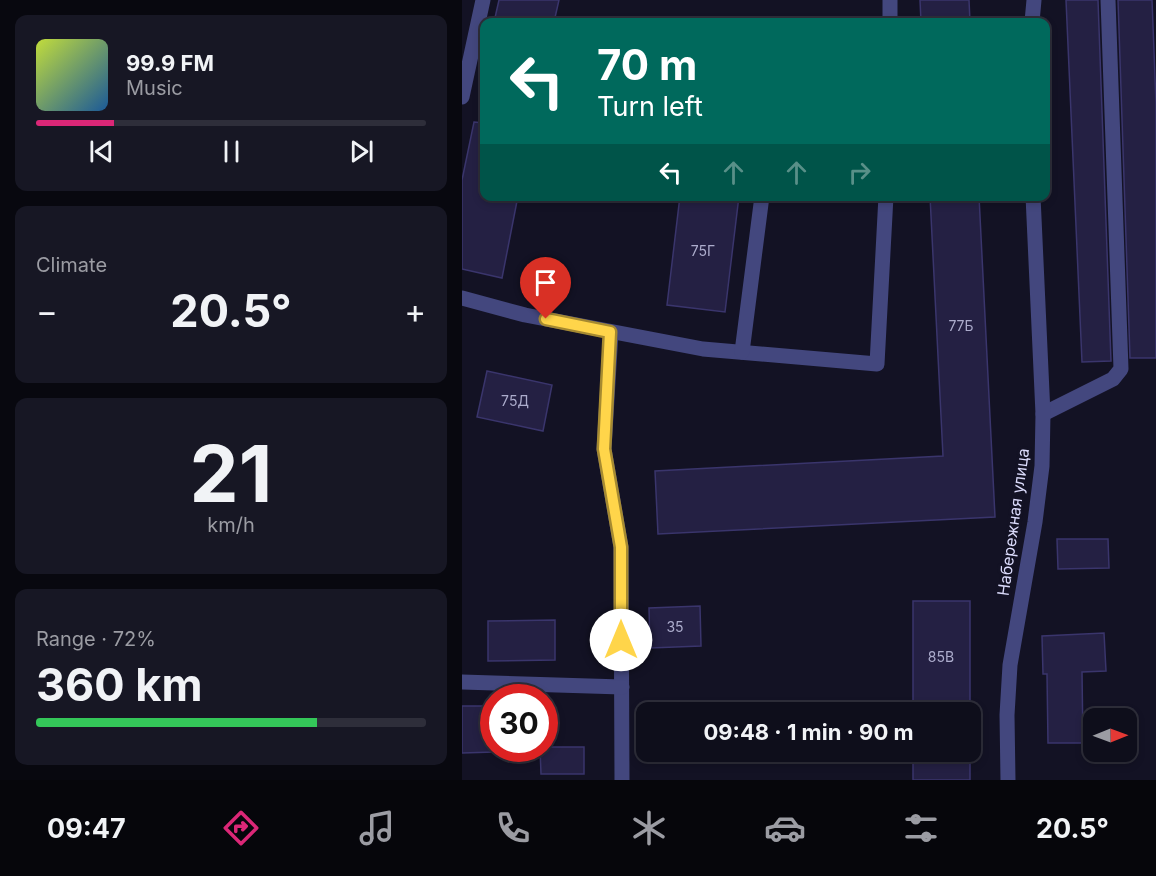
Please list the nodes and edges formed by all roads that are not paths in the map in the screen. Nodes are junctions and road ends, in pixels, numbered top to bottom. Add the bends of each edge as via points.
1 (483, 0) edge
2 (890, 0) edge
3 (1034, 0) edge
4 (1108, 0) edge
5 (890, 18) edge
6 (1032, 18) edge
7 (462, 97) edge
8 (761, 201) edge
9 (886, 201) edge
10 (1033, 201) edge
11 (462, 298) edge
12 (610, 332) junction
13 (742, 352) junction
14 (1043, 414) junction
15 (462, 682) edge
16 (622, 687) junction
17 (622, 780) edge
18 (1008, 780) edge

1 - 7 street
2 - 5 street
3 - 6 street
4 - 14 street via 1121,369 1113,379
8 - 13 street
9 - 13 street via 877,364
10 - 14 street, Набережная улица
11 - 12 street
12 - 13 street
12 - 16 street via 604,449 621,547
14 - 18 street, Набережная улица via 1035,522 1010,665 1006,715
15 - 16 street
16 - 17 street

